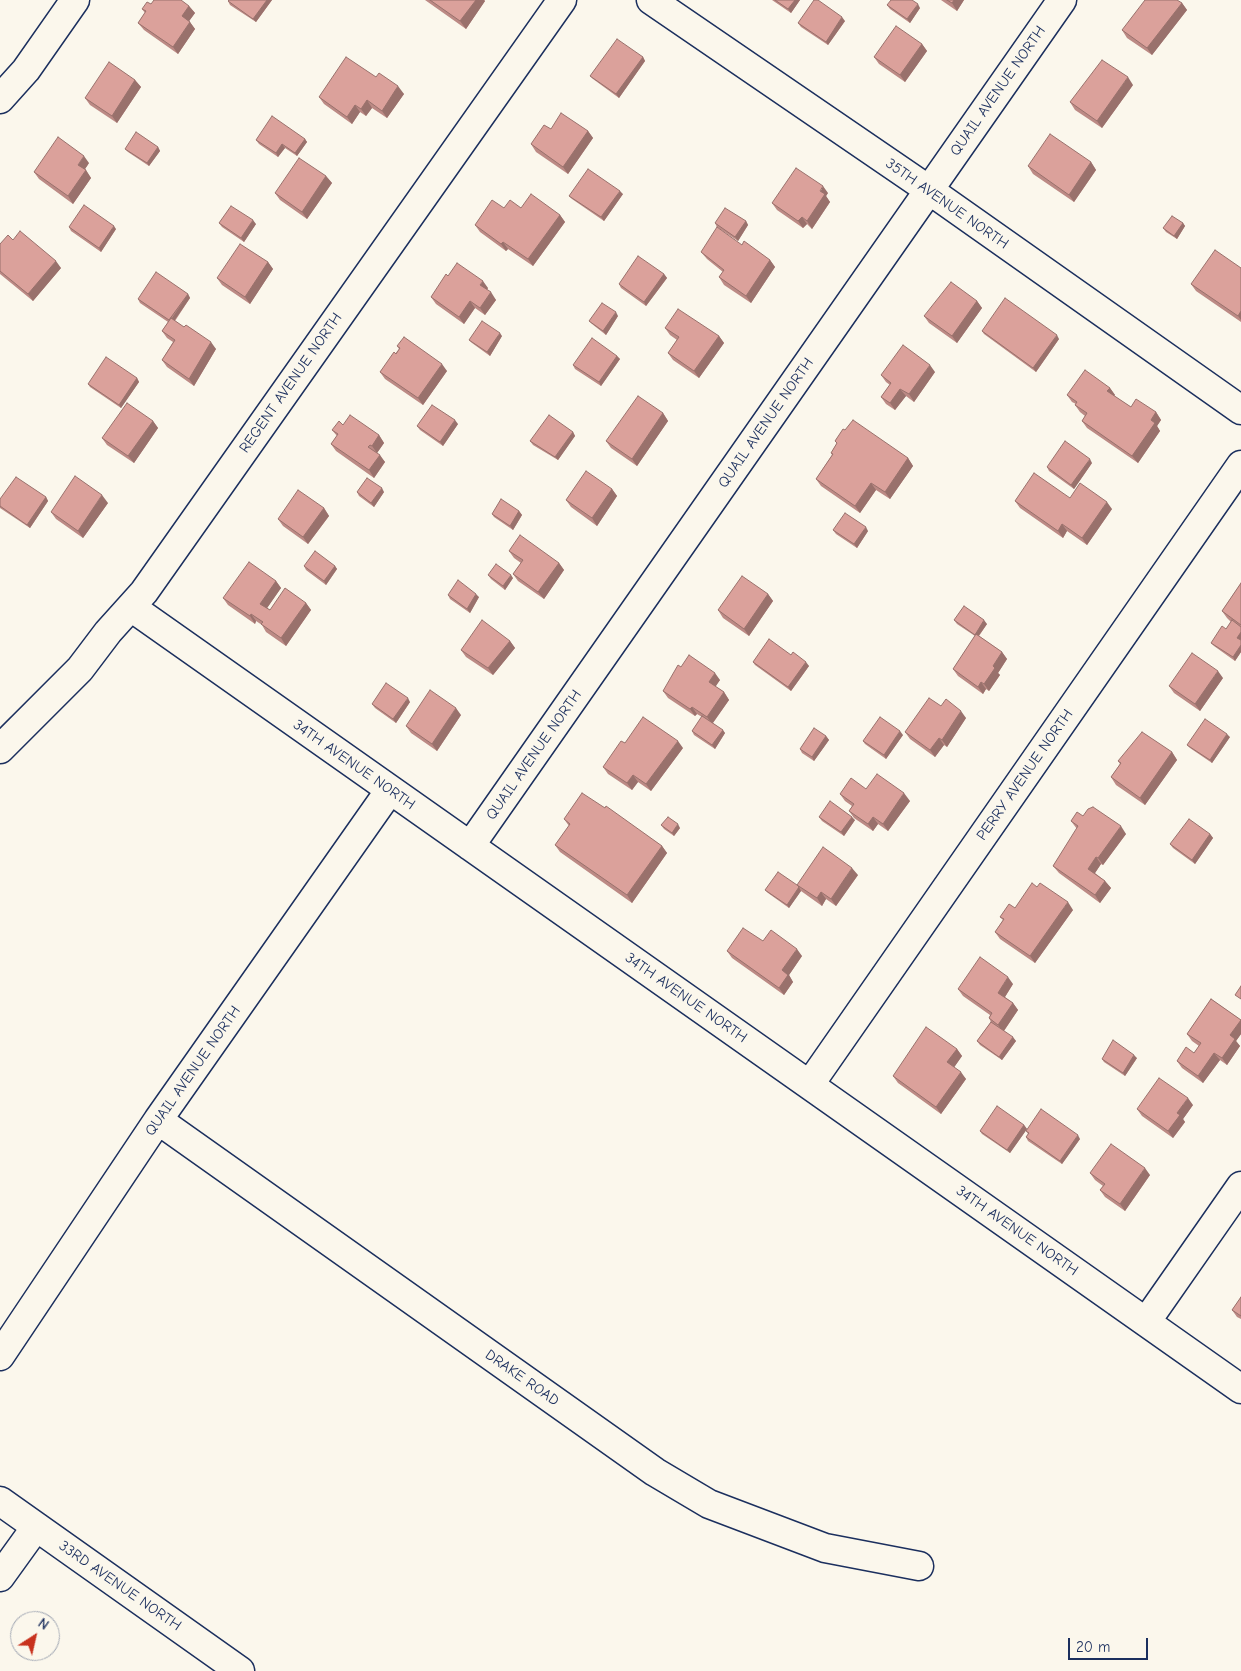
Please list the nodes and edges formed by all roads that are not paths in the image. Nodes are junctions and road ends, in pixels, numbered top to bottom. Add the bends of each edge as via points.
1 (75, 0) edge
2 (562, 0) edge
3 (651, 0) edge
4 (1062, 0) edge
5 (0, 99) edge
6 (929, 190) junction
7 (1241, 410) edge
8 (1241, 465) edge
9 (130, 606) junction
10 (0, 749) edge
11 (390, 790) junction
12 (470, 846) junction
13 (810, 1084) junction
14 (158, 1120) junction
15 (1241, 1186) edge
16 (1146, 1322) junction
17 (0, 1356) edge
18 (1241, 1389) edge
19 (0, 1502) edge
20 (36, 1527) junction
21 (918, 1566) dead end
22 (0, 1577) edge
23 (240, 1671) edge

1 - 5 street via 26,70
2 - 9 street, REGENT AVENUE NORTH via 144,592
3 - 6 street, 35TH AVENUE NORTH
4 - 6 street, QUAIL AVENUE NORTH
6 - 7 street, 35TH AVENUE NORTH
6 - 12 street, QUAIL AVENUE NORTH
8 - 13 street, PERRY AVENUE NORTH
9 - 10 street, REGENT AVENUE NORTH via 80,669
9 - 11 street, 34TH AVENUE NORTH
11 - 12 street, 34TH AVENUE NORTH
11 - 14 street, QUAIL AVENUE NORTH
12 - 13 street, 34TH AVENUE NORTH
13 - 16 street, 34TH AVENUE NORTH
14 - 17 street, QUAIL AVENUE NORTH
14 - 21 street, DRAKE ROAD via 655,1472 701,1500 825,1548
15 - 16 street
16 - 18 street, 34TH AVENUE NORTH
19 - 20 street, 33RD AVENUE NORTH
20 - 22 street
20 - 23 street, 33RD AVENUE NORTH

